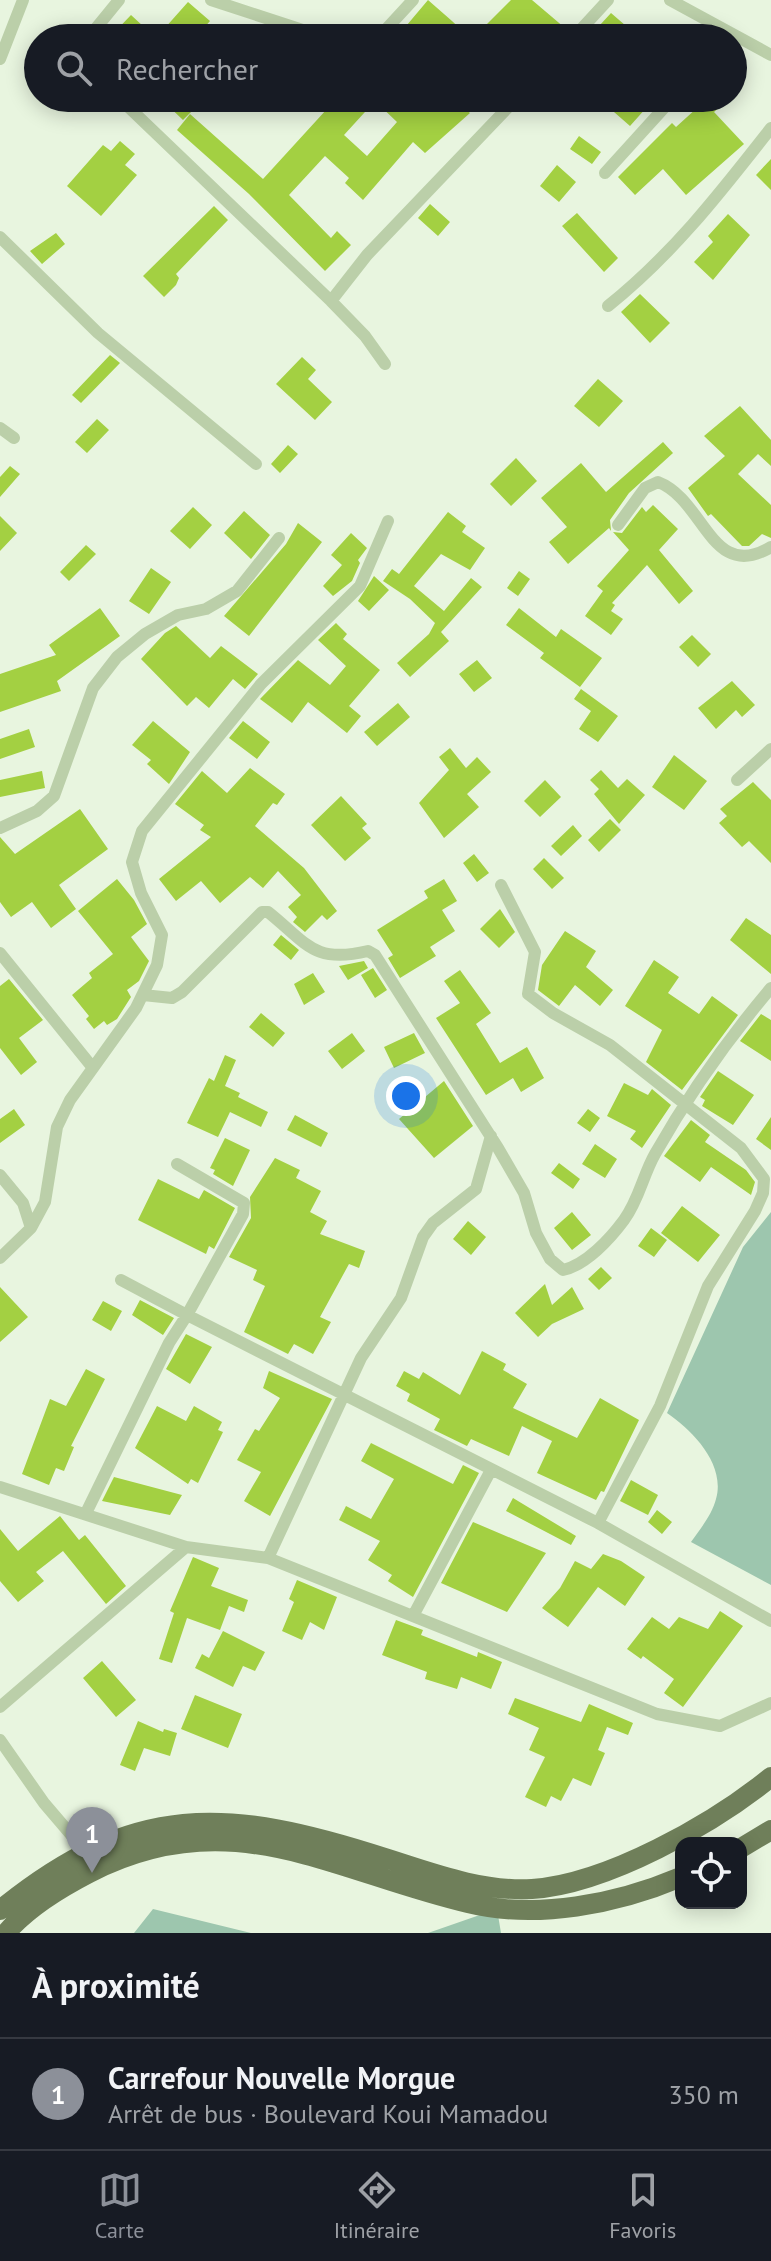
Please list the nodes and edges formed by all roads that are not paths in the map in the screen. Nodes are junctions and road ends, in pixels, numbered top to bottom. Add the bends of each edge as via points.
1 (23, 0) edge
2 (119, 0) edge
3 (211, 0) edge
4 (413, 0) edge
5 (608, 0) edge
6 (670, 0) edge
7 (99, 24) edge
8 (284, 24) edge
9 (391, 24) edge
10 (586, 24) edge
11 (709, 24) edge
12 (747, 44) edge
13 (771, 55) edge
14 (0, 59) edge
15 (134, 112) edge
16 (504, 112) edge
17 (660, 112) edge
18 (771, 128) edge
19 (605, 173) dead end
20 (0, 237) edge
21 (331, 301) junction
22 (608, 306) dead end
23 (385, 364) dead end
24 (0, 428) edge
25 (14, 438) dead end
26 (256, 464) dead end
27 (388, 521) dead end
28 (618, 525) dead end
29 (279, 538) dead end
30 (771, 547) edge
31 (771, 749) edge
32 (737, 780) dead end
33 (0, 828) edge
34 (501, 885) dead end
35 (0, 953) edge
36 (771, 988) edge
37 (143, 995) junction
38 (93, 1068) junction
39 (684, 1104) junction
40 (491, 1136) junction
41 (177, 1164) dead end
42 (0, 1175) edge
43 (31, 1228) junction
44 (0, 1258) edge
45 (121, 1280) dead end
46 (187, 1315) junction
47 (343, 1395) junction
48 (491, 1470) junction
49 (0, 1487) edge
50 (86, 1513) junction
51 (598, 1523) junction
52 (186, 1547) junction
53 (268, 1558) junction
54 (413, 1616) junction
55 (771, 1621) edge
56 (771, 1703) edge
57 (0, 1707) edge
58 (0, 1740) edge
59 (771, 1777) edge
60 (771, 1830) edge
61 (747, 1844) edge
62 (85, 1851) junction
63 (675, 1879) edge
64 (0, 1910) edge
65 (6, 1933) edge

1 - 14 street
2 - 7 street
3 - 8 street
4 - 9 street
5 - 10 street
6 - 11 street
12 - 13 street
15 - 21 street
16 - 21 street via 367,255
17 - 19 street
18 - 22 street via 703,217
20 - 26 street via 98,333
21 - 23 street
24 - 25 street
27 - 37 street via 360,586 261,684 142,831 132,862 162,935 162,951
28 - 30 street via 645,488 658,482 731,555 745,559
29 - 33 street via 237,591 206,609 167,621 117,657 93,688 54,796 37,811
31 - 32 street
34 - 39 street via 535,952 528,994 610,1045
35 - 38 street
36 - 39 street
37 - 38 street
37 - 40 street via 172,998 182,992 262,912 323,955 368,951 382,964
38 - 43 street via 57,1127 45,1202
39 - 40 street via 621,1224 586,1259 563,1270 550,1259 536,1233 524,1193
39 - 51 street via 741,1148 760,1170 763,1193 708,1286 660,1406
40 - 47 street via 476,1189 423,1237 401,1298
41 - 46 street via 244,1203 243,1214
42 - 43 street via 23,1203
43 - 44 street
45 - 46 street
46 - 47 street
46 - 50 street
47 - 48 street
47 - 53 street
48 - 51 street
48 - 54 street
49 - 50 street
50 - 52 street
51 - 55 street
52 - 53 street
52 - 57 street
53 - 54 street
54 - 56 street via 657,1714 720,1726
58 - 62 street
59 - 62 main road via 621,1867 561,1886 530,1889 452,1879 313,1835 228,1821 165,1827
60 - 61 main road
62 - 64 main road
63 - 65 main road via 620,1898 525,1909 469,1904 268,1845 199,1841 113,1861 65,1886

